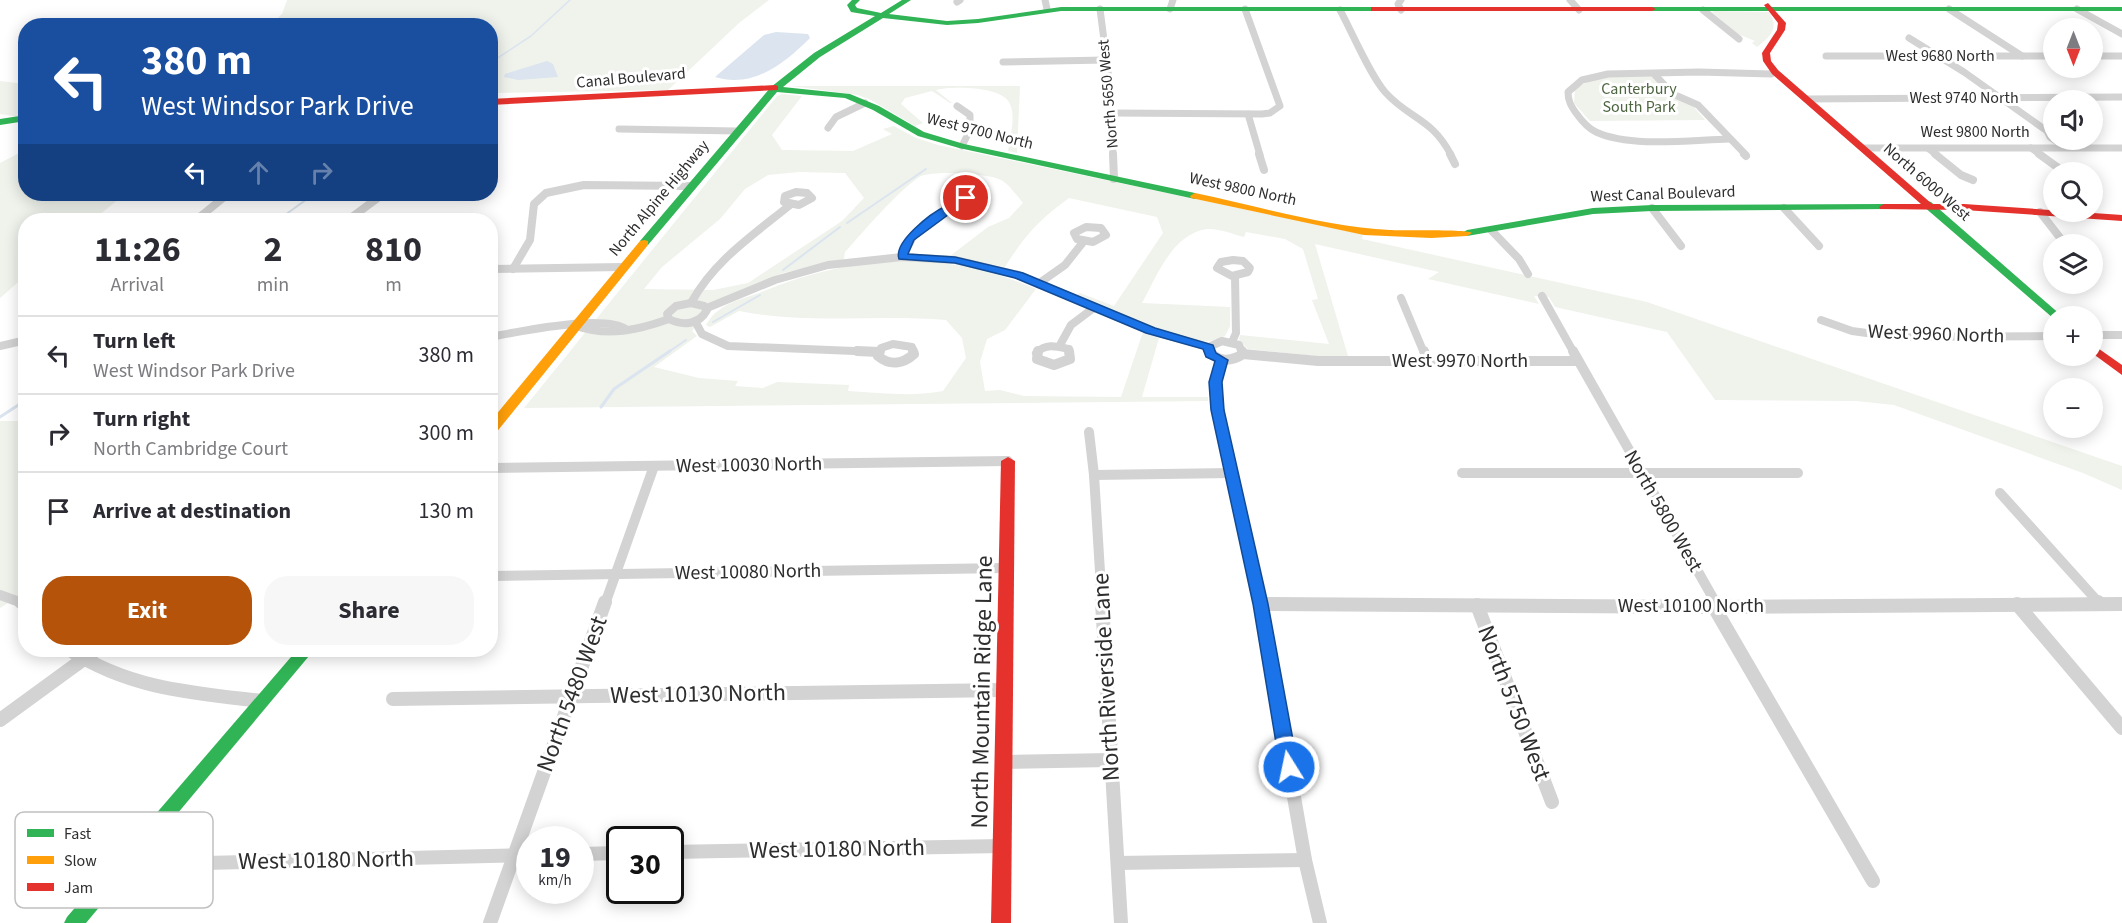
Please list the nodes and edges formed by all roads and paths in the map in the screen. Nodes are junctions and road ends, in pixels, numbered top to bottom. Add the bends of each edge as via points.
1 (856, 0) edge
2 (907, 0) edge
3 (1762, 0) edge
4 (1171, 4) edge
5 (1046, 5) edge
6 (1401, 5) edge
7 (1575, 5) edge
8 (1100, 9) junction
9 (1245, 9) junction
10 (1774, 9) junction
11 (1949, 9) junction
12 (2077, 9) junction
13 (2122, 9) edge
14 (1340, 10) junction
15 (1703, 10) junction
16 (883, 14) junction
17 (2122, 34) edge
18 (1909, 38) dead end
19 (1739, 39) dead end
20 (1826, 56) dead end
21 (1936, 56) junction
22 (2022, 56) junction
23 (2043, 56) edge
24 (2103, 56) edge
25 (2122, 56) edge
26 (1105, 60) junction
27 (1003, 62) dead end
28 (1775, 72) junction
29 (1654, 74) junction
30 (773, 90) junction
31 (2122, 97) edge
32 (2001, 98) junction
33 (1806, 99) junction
34 (498, 103) edge
35 (865, 103) junction
36 (957, 106) dead end
37 (1111, 113) junction
38 (1248, 114) junction
39 (18, 118) edge
40 (0, 121) edge
41 (828, 128) dead end
42 (2043, 128) edge
43 (619, 129) dead end
44 (737, 131) junction
45 (1729, 139) junction
46 (962, 146) junction
47 (1864, 148) junction
48 (2031, 148) junction
49 (2043, 148) edge
50 (2103, 148) edge
51 (2122, 148) edge
52 (1929, 149) junction
53 (1746, 156) dead end
54 (2050, 162) edge
55 (1455, 164) dead end
56 (1264, 170) dead end
57 (1114, 178) junction
58 (1973, 180) dead end
59 (691, 186) junction
60 (219, 201) edge
61 (374, 201) edge
62 (790, 205) dead end
63 (1930, 207) junction
64 (950, 208) dead end
65 (1652, 208) junction
66 (1784, 208) junction
67 (2040, 212) junction
68 (205, 213) edge
69 (357, 213) edge
70 (2122, 218) edge
71 (1492, 231) junction
72 (1364, 232) joint
73 (2057, 234) edge
74 (1084, 241) dead end
75 (1681, 246) dead end
76 (1820, 246) dead end
77 (902, 257) junction
78 (623, 267) junction
79 (498, 269) edge
80 (513, 269) junction
81 (1528, 274) dead end
82 (1234, 276) dead end
83 (1038, 284) junction
84 (1542, 296) dead end
85 (1401, 298) dead end
86 (691, 303) junction
87 (2045, 306) edge
88 (1095, 307) junction
89 (706, 308) junction
90 (669, 319) junction
91 (1821, 320) dead end
92 (695, 321) junction
93 (576, 326) junction
94 (498, 335) edge
95 (2103, 335) edge
96 (2122, 335) edge
97 (2043, 336) edge
98 (18, 342) edge
99 (1232, 342) junction
100 (1060, 345) dead end
101 (0, 346) edge
102 (1209, 347) junction
103 (879, 352) dead end
104 (1243, 354) junction
105 (2103, 355) edge
106 (1221, 360) junction
107 (1428, 361) junction
108 (1578, 361) junction
109 (2122, 370) edge
110 (498, 421) edge
111 (1089, 432) dead end
112 (1008, 461) joint
113 (654, 466) junction
114 (498, 468) edge
115 (1232, 473) junction
116 (1462, 473) dead end
117 (1642, 473) junction
118 (1798, 473) dead end
119 (1094, 475) junction
120 (2000, 493) dead end
121 (1006, 568) junction
122 (617, 573) junction
123 (498, 576) edge
124 (0, 595) edge
125 (18, 601) edge
126 (1260, 604) junction
127 (2017, 604) junction
128 (2100, 604) junction
129 (2122, 604) edge
130 (1477, 605) junction
131 (1714, 607) junction
132 (79, 657) edge
133 (85, 657) edge
134 (300, 657) edge
135 (82, 659) junction
136 (1004, 690) junction
137 (571, 695) junction
138 (393, 699) dead end
139 (261, 701) junction
140 (0, 720) edge
141 (2122, 729) edge
142 (1110, 760) junction
143 (1005, 762) junction
144 (1552, 802) dead end
145 (168, 812) edge
146 (531, 826) edge
147 (1003, 846) junction
148 (684, 852) edge
149 (516, 855) edge
150 (1305, 860) junction
151 (1118, 862) junction
152 (213, 863) edge
153 (516, 867) edge
154 (1873, 881) dead end
155 (87, 908) edge
156 (74, 923) edge
157 (489, 923) edge
158 (1000, 923) edge
159 (1121, 923) edge
160 (1320, 923) edge

1 - 16 street via 851,5 854,10
2 - 16 street, North Alpine Highway
3 - 10 street
4 - 8 street
4 - 9 street
5 - 8 street
5 - 16 street via 967,22 925,22
6 - 7 street
6 - 14 street
7 - 15 street
8 - 26 street, North 5650 West
9 - 14 street
9 - 38 street via 1280,106 1270,112
10 - 11 street
10 - 15 street
10 - 28 street via 1782,23 1781,30 1766,53
11 - 12 street
11 - 22 street
12 - 13 street
12 - 17 street
14 - 55 street via 1383,90 1442,138
15 - 19 street
16 - 30 street, North Alpine Highway
18 - 21 street
20 - 21 street, West 9680 North
21 - 22 street, West 9680 North
21 - 32 street
22 - 23 street, West 9680 North
24 - 25 street
26 - 27 street
26 - 37 street, North 5650 West
28 - 29 street
28 - 33 street, North 6000 West
29 - 45 street via 1673,93 1698,105
29 - 45 street via 1608,74 1582,80 1568,92 1568,99 1589,128 1604,136
30 - 34 street, Canal Boulevard via 696,92 558,104
30 - 35 street, West 9700 North via 834,94
30 - 44 street, North Alpine Highway
31 - 32 street, West 9740 North
32 - 33 street, West 9740 North
32 - 42 street
33 - 47 street, North 6000 West
35 - 41 street via 836,117
35 - 46 street, West 9700 North via 921,134
36 - 46 street via 970,115 970,130
37 - 38 street
37 - 57 street, North 5650 West
38 - 56 street
39 - 40 street
43 - 44 street
44 - 59 street, North Alpine Highway
45 - 53 street
46 - 57 street, West 9700 North
47 - 52 street, West 9800 North
47 - 63 street, North 6000 West
48 - 49 street, West 9800 North
48 - 52 street, West 9800 North
48 - 54 street
50 - 51 street, West 9800 North
52 - 58 street
57 - 72 street, West 9800 North
59 - 78 street, North Alpine Highway
59 - 80 street via 587,185 542,193 535,202 531,236
60 - 68 street
61 - 69 street
62 - 86 street via 714,269
63 - 66 street, West Canal Boulevard
63 - 67 street, West Canal Boulevard
63 - 87 street, North 6000 West
64 - 77 street via 910,238
65 - 66 street, West Canal Boulevard
65 - 71 street, West Canal Boulevard via 1593,211
65 - 75 street
66 - 76 street
67 - 70 street, West Canal Boulevard
67 - 73 street
71 - 72 street, West Canal Boulevard via 1431,235
71 - 81 street
74 - 83 street via 1065,265
77 - 83 street via 975,264
77 - 89 street via 848,261 802,271
78 - 80 street
78 - 93 street, North Alpine Highway
79 - 80 street
82 - 99 street via 1236,333
83 - 88 street
84 - 108 street, North 5800 West
85 - 107 street
86 - 89 street
86 - 90 street via 672,308 667,314
88 - 100 street via 1071,325
88 - 102 street via 1151,331
89 - 92 street via 706,315
90 - 92 street via 680,323
90 - 93 street via 650,327 616,332 590,332
91 - 97 street, West 9960 North via 1852,331 1896,337
92 - 103 street via 702,334 728,346
93 - 94 street via 537,327
93 - 110 street, North Alpine Highway
95 - 96 street
98 - 101 street
99 - 102 street
99 - 104 street
102 - 106 street via 1210,355
104 - 106 street via 1234,360
104 - 107 street, West 9970 North via 1298,360
105 - 109 street
106 - 115 street via 1216,399
107 - 108 street, West 9970 North
108 - 117 street, North 5800 West
111 - 119 street, North Riverside Lane
112 - 113 street, West 10030 North
112 - 121 street, North Mountain Ridge Lane
113 - 114 street, West 10030 North
113 - 122 street, North 5480 West
115 - 119 street
115 - 126 street
116 - 117 street
117 - 118 street
117 - 131 street, North 5800 West via 1713,598
119 - 142 street, North Riverside Lane
120 - 128 street
121 - 122 street, West 10080 North
121 - 136 street, North Mountain Ridge Lane
122 - 123 street, West 10080 North
122 - 137 street, North 5480 West
124 - 125 street
126 - 130 street, West 10100 North
126 - 150 street
127 - 128 street, West 10100 North
127 - 131 street, West 10100 North
127 - 141 street
128 - 129 street, West 10100 North
130 - 131 street, West 10100 North
130 - 144 street, North 5750 West
131 - 154 street, North 5800 West
132 - 135 street
133 - 135 street
134 - 139 street
135 - 139 street via 146,686
135 - 140 street
136 - 137 street, West 10130 North
136 - 143 street, North Mountain Ridge Lane
137 - 138 street, West 10130 North
137 - 146 street, North 5480 West
139 - 145 street
142 - 143 street
142 - 151 street, North Riverside Lane
143 - 147 street, North Mountain Ridge Lane
147 - 148 street, West 10180 North
147 - 158 street, North Mountain Ridge Lane
149 - 152 street, West 10180 North
150 - 151 street
150 - 160 street
151 - 159 street, North Riverside Lane
153 - 157 street, North 5480 West
155 - 156 street

